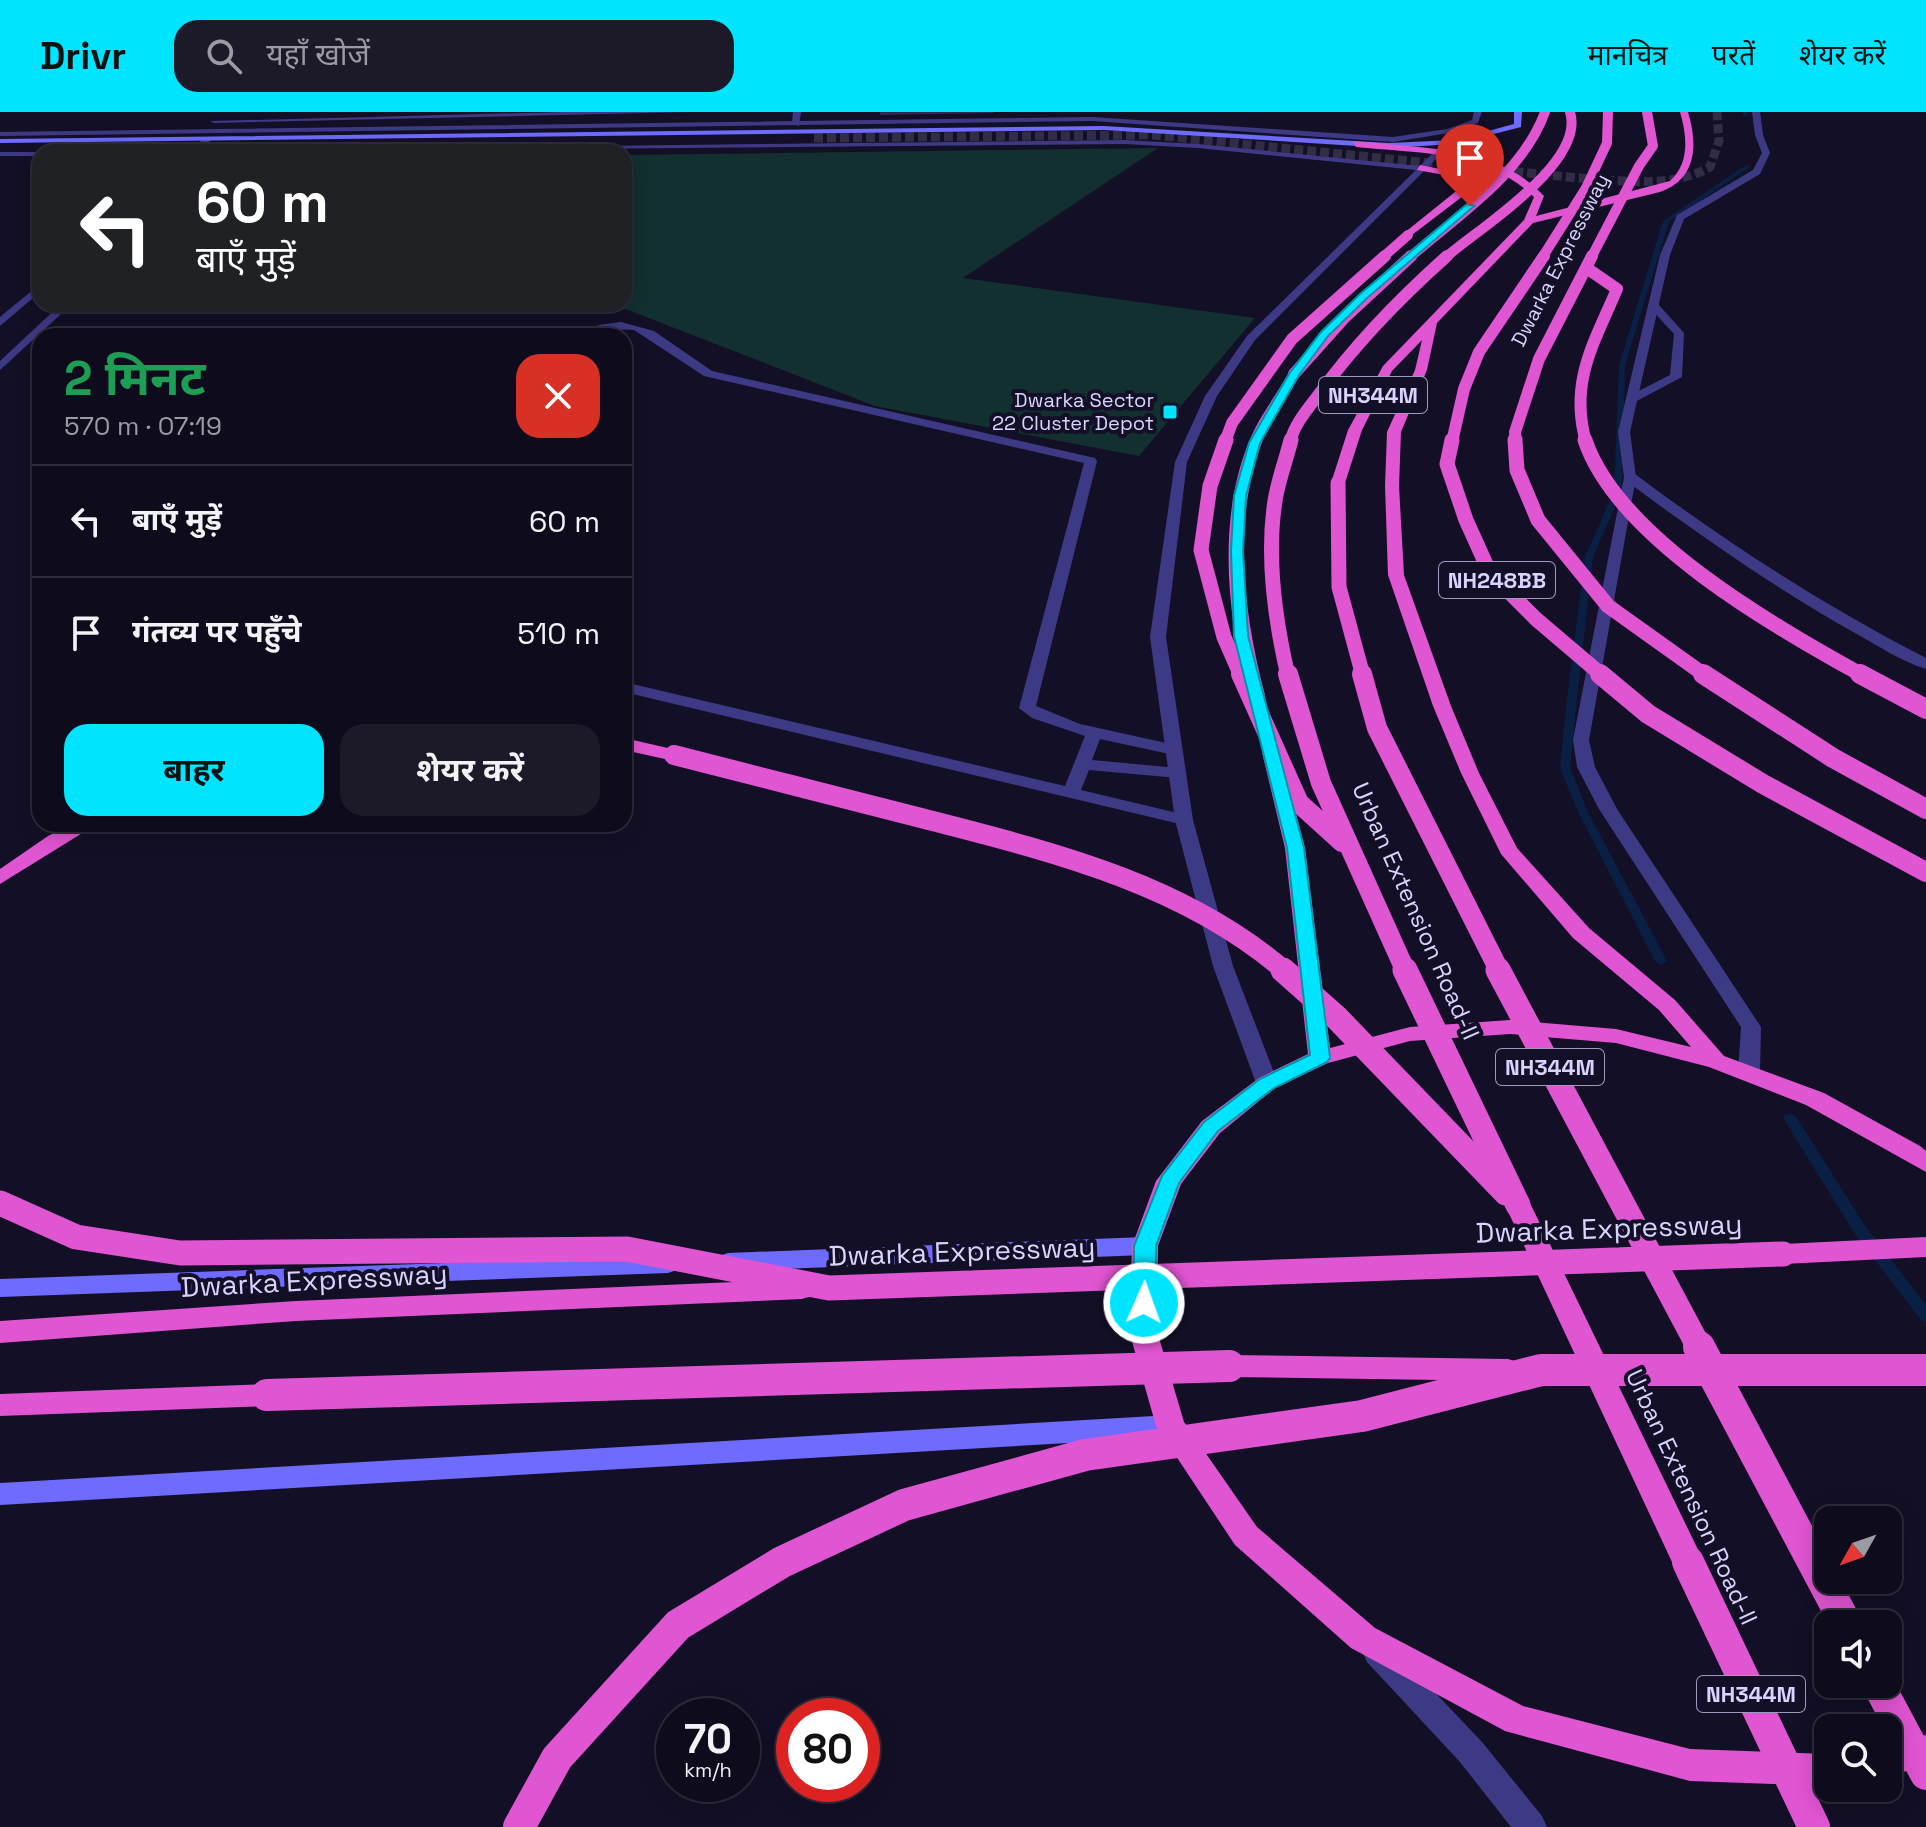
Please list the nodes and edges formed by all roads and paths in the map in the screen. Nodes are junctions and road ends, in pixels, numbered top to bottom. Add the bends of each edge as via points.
1 (225, 112) edge
2 (684, 112) edge
3 (797, 112) edge
4 (1478, 112) edge
5 (1545, 112) edge
6 (1570, 112) edge
7 (1608, 112) edge
8 (1647, 112) edge
9 (1684, 112) edge
10 (1756, 112) edge
11 (1515, 114) edge
12 (997, 116) edge
13 (214, 121) junction
14 (866, 123) junction
15 (796, 124) junction
16 (840, 131) junction
17 (0, 134) edge
18 (205, 135) junction
19 (243, 138) junction
20 (814, 138) tunnel mouth
21 (0, 141) edge
22 (199, 144) edge
23 (237, 144) edge
24 (522, 144) edge
25 (1356, 144) joint
26 (632, 146) edge
27 (0, 148) edge
28 (32, 148) edge
29 (1443, 148) junction
30 (0, 154) edge
31 (32, 154) edge
32 (1420, 168) junction
33 (1492, 186) junction
34 (1468, 188) junction
35 (1531, 191) junction
36 (1529, 221) junction
37 (1588, 269) junction
38 (32, 294) edge
39 (1654, 306) junction
40 (58, 312) edge
41 (1432, 321) junction
42 (0, 323) edge
43 (41, 328) edge
44 (607, 328) edge
45 (32, 337) edge
46 (0, 367) edge
47 (1633, 399) junction
48 (1630, 477) junction
49 (1926, 664) edge
50 (632, 689) edge
51 (1926, 709) edge
52 (1095, 731) junction
53 (632, 746) edge
54 (1174, 750) junction
55 (1082, 764) junction
56 (1178, 773) junction
57 (1071, 793) junction
58 (1926, 809) edge
59 (1184, 820) junction
60 (71, 832) edge
61 (1345, 845) junction
62 (1926, 872) edge
63 (0, 878) edge
64 (1320, 1058) junction
65 (1716, 1061) junction
66 (1749, 1073) junction
67 (1267, 1083) junction
68 (1926, 1163) edge
69 (0, 1203) edge
70 (1518, 1205) junction
71 (1145, 1246) junction
72 (1926, 1247) edge
73 (0, 1288) edge
74 (829, 1288) junction
75 (0, 1332) edge
76 (1541, 1370) junction
77 (1926, 1370) edge
78 (0, 1405) edge
79 (1171, 1426) junction
80 (0, 1494) edge
81 (1839, 1610) edge
82 (1363, 1638) junction
83 (1885, 1698) edge
84 (1926, 1751) edge
85 (1902, 1756) edge
86 (1814, 1769) edge
87 (1926, 1774) edge
88 (519, 1827) edge
89 (1531, 1827) edge
90 (1814, 1827) edge

1 - 13 street
2 - 13 street
3 - 15 street
4 - 12 street via 1475,121 1445,133 1361,138 1168,122
5 - 33 highway, bridge via 1535,139
6 - 35 highway, Urban Extension Road-II / NH344M, bridge via 1574,121 1569,142
7 - 62 highway, Dwarka Expressway / NH248BB, bridge via 1607,143 1586,188 1479,352 1464,389 1447,464 1466,520 1490,573 1648,714 1763,784
8 - 37 highway, Dwarka Expressway / NH248BB, bridge via 1653,146
9 - 36 highway via 1688,165 1675,183
10 - 39 street via 1766,153 1757,172 1680,217
11 - 29 main road via 1518,125
12 - 14 street
13 - 18 street
14 - 15 street
14 - 16 main road
15 - 18 street
16 - 19 main road
16 - 25 main road via 1156,129
17 - 18 street
18 - 19 main road
18 - 21 main road
18 - 22 street
19 - 23 street
20 - 24 main road
25 - 29 highway
26 - 32 street via 1124,142
27 - 28 main road
29 - 32 street
29 - 35 highway via 1511,172
30 - 31 street
32 - 34 highway via 1458,175 1470,183
32 - 54 street via 1251,338 1211,396 1181,462 1158,637
33 - 34 highway
33 - 35 highway
33 - 64 highway, bridge via 1325,334 1294,374 1255,443 1240,496 1241,636 1295,848
34 - 61 highway, bridge via 1292,339 1232,423 1210,486 1201,550 1224,637 1299,803
35 - 36 highway via 1539,196
35 - 61 highway, Urban Extension Road-II / NH344M, bridge via 1397,301 1359,341 1293,431 1276,486 1271,581 1288,685
36 - 41 highway, Urban Extension Road-II
37 - 51 highway, bridge via 1617,289 1577,400 1585,439 1602,477 1634,516 1689,565 1838,663
37 - 58 highway, Dwarka Expressway / NH248BB, bridge via 1539,359 1515,432 1517,470 1538,520 1608,606 1726,690
38 - 42 street
39 - 47 street
39 - 47 street via 1679,333 1676,377
40 - 43 street
41 - 65 highway via 1421,370 1394,432 1392,486 1396,575 1442,706 1508,850 1581,933 1667,1005
41 - 81 highway, Urban Extension Road-II / NH344M, bridge via 1387,369 1355,430 1338,483 1339,587 1377,728 1494,962
44 - 52 street via 636,326 708,374 1091,461 1027,708 1040,717
45 - 46 street
47 - 48 street via 1624,432
48 - 49 street via 1784,586
48 - 66 street via 1581,740 1586,767 1751,1027
50 - 57 street
52 - 54 street
52 - 55 street
53 - 70 highway, bridge via 1037,848 1187,905 1257,947 1336,1017
54 - 56 street
55 - 56 street
55 - 57 street
56 - 59 street
57 - 59 street
59 - 67 street via 1223,966
60 - 63 highway
61 - 70 highway, Urban Extension Road-II / NH344M, bridge
64 - 65 highway via 1410,1034 1510,1027 1616,1036
64 - 67 highway
65 - 66 highway
66 - 68 highway via 1815,1099
67 - 71 highway via 1211,1127 1169,1181
69 - 74 highway, bridge via 76,1237 180,1253 627,1249
70 - 90 highway, Urban Extension Road-II / NH344M, bridge
71 - 73 main road
71 - 79 highway via 1143,1331
72 - 74 highway, Dwarka Expressway, bridge
74 - 75 highway, Dwarka Expressway, bridge via 296,1311
76 - 77 highway, bridge
76 - 78 highway, bridge via 1229,1366
76 - 88 highway, bridge via 1362,1416 1085,1455 904,1505 782,1562 678,1625 557,1758
79 - 80 main road
79 - 82 highway via 1246,1536
82 - 86 highway via 1517,1720 1690,1765
82 - 89 street via 1471,1752
83 - 87 highway, bridge
84 - 85 highway

